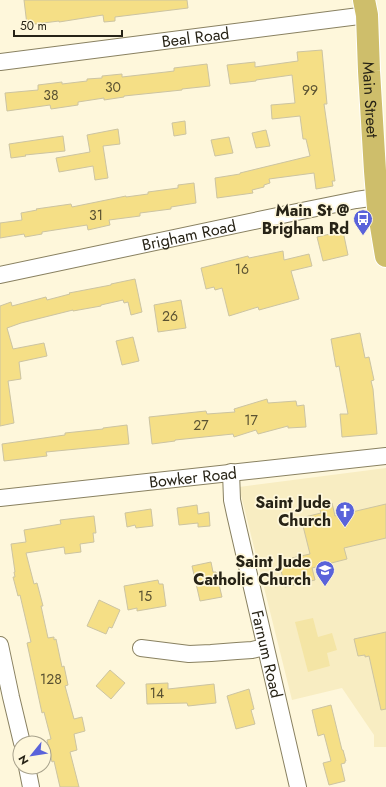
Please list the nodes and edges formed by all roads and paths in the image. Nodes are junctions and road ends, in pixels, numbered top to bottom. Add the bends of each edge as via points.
1 (367, 5) edge
2 (0, 62) edge
3 (377, 197) junction
4 (385, 242) edge
5 (0, 275) edge
6 (386, 456) edge
7 (231, 472) junction
8 (0, 498) edge
9 (0, 645) edge
10 (265, 647) junction
11 (142, 648) dead end
12 (5, 697) edge
13 (19, 735) edge
14 (29, 775) edge
15 (31, 787) edge
16 (298, 787) edge

1 - 2 street, Beal Road
1 - 3 main road, Main Street
3 - 4 main road, Main Street
3 - 5 street, Brigham Road
6 - 7 street, Bowker Road
7 - 8 street, Bowker Road
7 - 10 street, Farnum Road via 232,500
9 - 12 street
10 - 11 street via 189,654
10 - 16 street, Farnum Road
12 - 13 street
14 - 15 street

